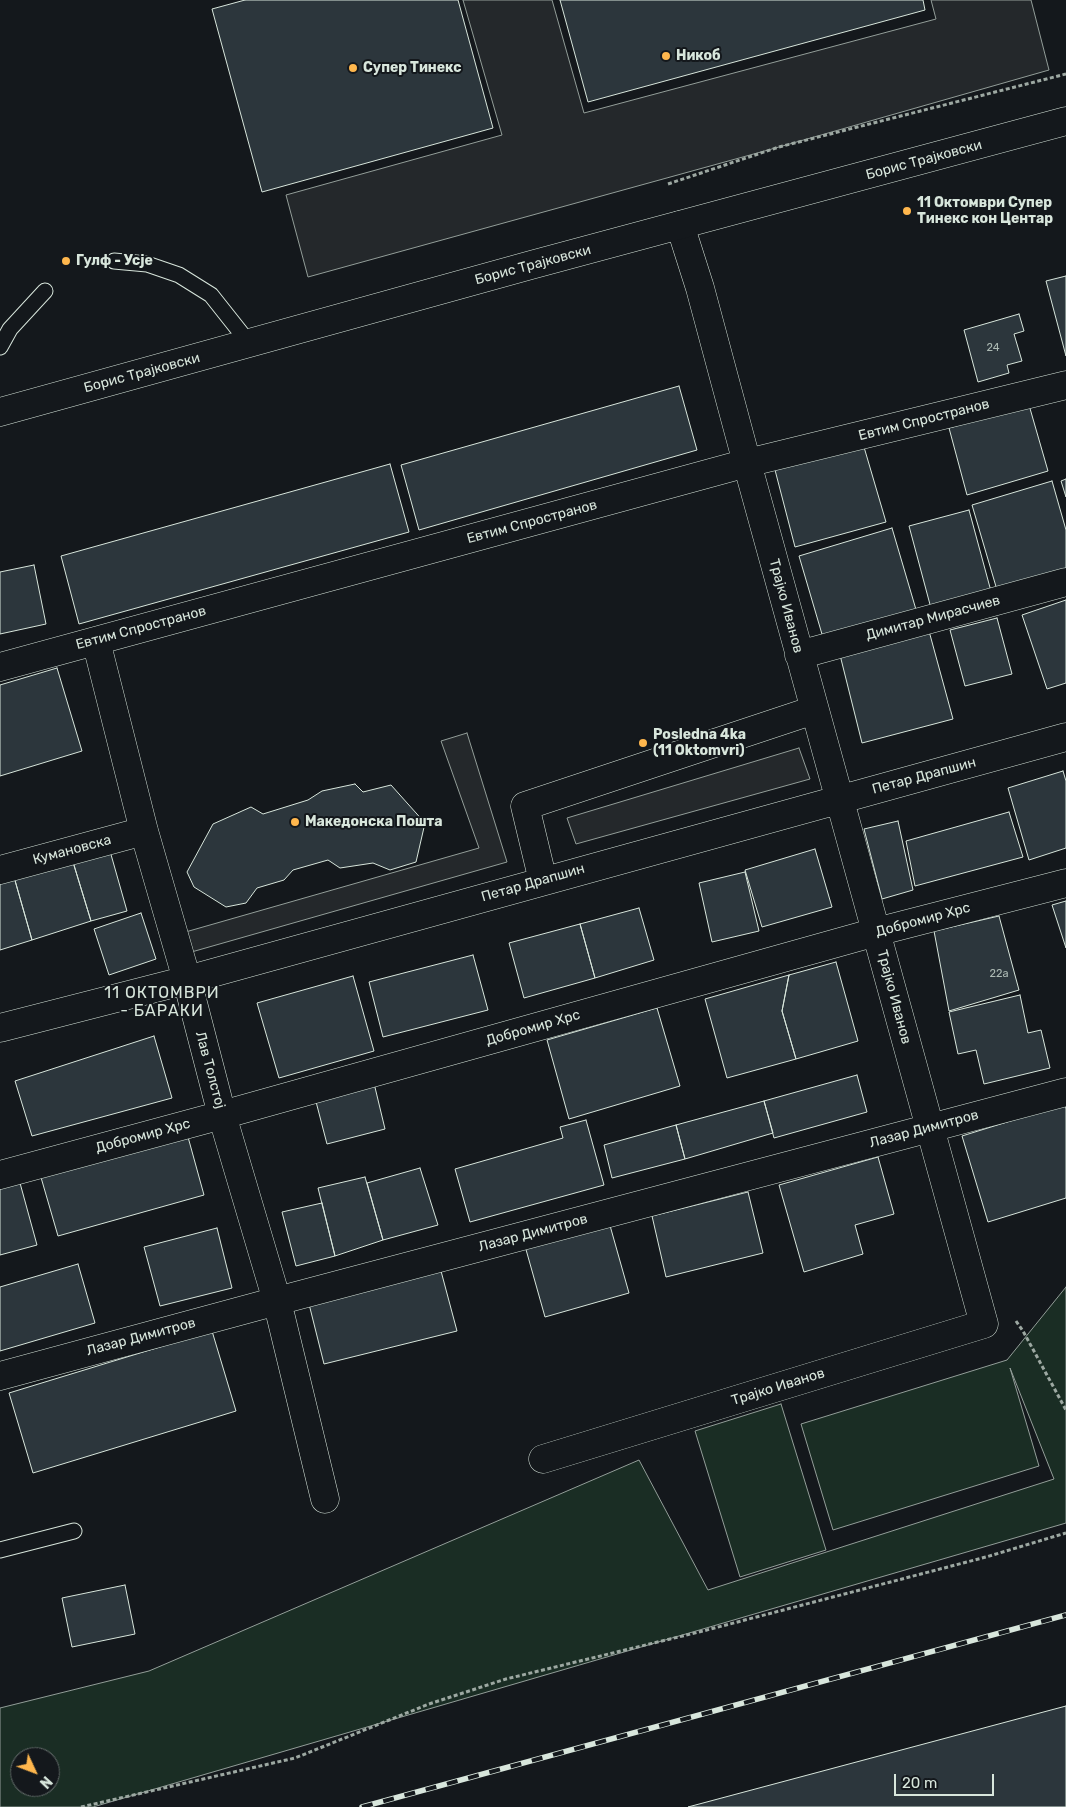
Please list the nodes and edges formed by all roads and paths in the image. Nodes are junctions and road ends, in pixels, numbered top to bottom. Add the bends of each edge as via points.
1 (1066, 74) edge
2 (1066, 121) edge
3 (668, 184) dead end
4 (680, 225) junction
5 (114, 261) dead end
6 (45, 291) dead end
7 (249, 343) junction
8 (0, 347) edge
9 (1066, 385) edge
10 (0, 412) edge
11 (746, 463) junction
12 (1066, 582) edge
13 (96, 641) junction
14 (799, 655) junction
15 (0, 667) edge
16 (814, 710) junction
17 (1066, 737) edge
18 (839, 799) junction
19 (144, 831) junction
20 (0, 870) edge
21 (543, 881) junction
22 (1066, 883) edge
23 (876, 932) junction
24 (187, 980) junction
25 (0, 1028) edge
26 (1066, 1092) edge
27 (222, 1115) junction
28 (930, 1128) junction
29 (0, 1175) edge
30 (277, 1300) junction
31 (1013, 1318) dead end
32 (0, 1376) edge
33 (1066, 1410) edge
34 (543, 1459) dead end
35 (325, 1499) dead end
36 (74, 1531) dead end
37 (1066, 1533) edge
38 (0, 1550) edge
39 (81, 1807) edge

1 - 3 path via 779,147
2 - 4 street, Борис Трајковски
4 - 7 street, Борис Трајковски
4 - 11 street, Трајко Иванов
5 - 7 lane via 147,264 179,274 211,295
6 - 8 lane via 10,329
7 - 10 street, Борис Трајковски
9 - 11 street, Евтим Спространов
11 - 13 street, Евтим Спространов
11 - 14 street, Трајко Иванов
12 - 14 street, Димитар Мирасчиев
13 - 15 street, Евтим Спространов
13 - 19 street, Лав Толстој
14 - 16 street, Трајко Иванов
16 - 18 street, Трајко Иванов
16 - 21 street via 525,806
17 - 18 street, Петар Драпшин
18 - 21 street, Петар Драпшин
18 - 23 street, Трајко Иванов
19 - 20 street, Кумановска
19 - 24 street, Лав Толстој
21 - 24 street, Петар Драпшин
22 - 23 street, Добромир Хрс
23 - 27 street, Добромир Хрс
23 - 28 street, Трајко Иванов
24 - 25 street, Петар Драпшин
24 - 27 street, Лав Толстој
26 - 28 street, Лазар Димитров
27 - 29 street, Добромир Хрс
27 - 30 street, Лав Толстој
28 - 30 street, Лазар Димитров
28 - 34 street, Трајко Иванов via 984,1324
30 - 32 street, Лазар Димитров
30 - 35 street, Лав Толстој
31 - 33 path via 1024,1331
36 - 38 lane
37 - 39 path via 712,1629 506,1679 429,1704 295,1758

